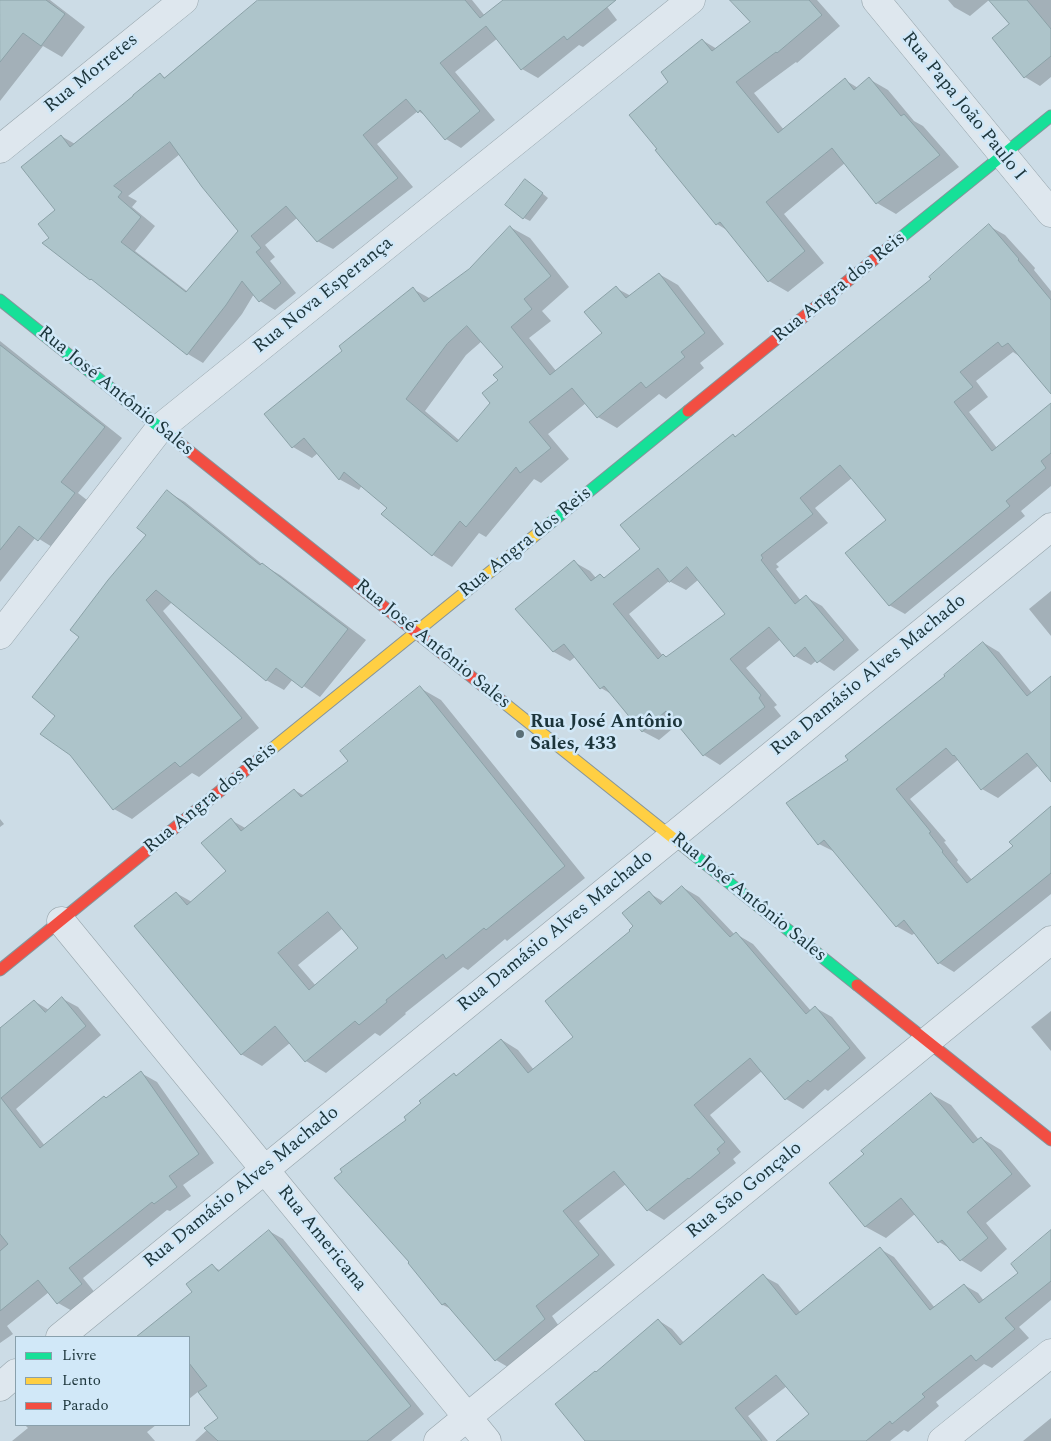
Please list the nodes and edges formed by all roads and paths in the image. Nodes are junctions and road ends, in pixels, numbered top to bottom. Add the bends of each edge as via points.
1 (184, 0) edge
2 (691, 0) edge
3 (876, 0) edge
4 (1051, 116) edge
5 (0, 149) edge
6 (1003, 155) junction
7 (1051, 213) edge
8 (0, 300) edge
9 (160, 428) junction
10 (1051, 527) edge
11 (416, 632) junction
12 (0, 635) edge
13 (671, 837) junction
14 (61, 921) junction
15 (1051, 940) edge
16 (0, 970) edge
17 (927, 1042) junction
18 (1051, 1140) edge
19 (265, 1170) junction
20 (61, 1336) edge
21 (1051, 1353) edge
22 (15, 1374) edge
23 (0, 1387) edge
24 (467, 1417) junction
25 (438, 1441) edge
26 (487, 1441) edge
27 (942, 1441) edge

1 - 5 street, Rua Morretes
2 - 9 street, Rua Nova Esperança
3 - 6 street, Rua Papa João Paulo I
4 - 6 street, Rua Angra dos Reis
6 - 7 street, Rua Papa João Paulo I
6 - 11 street, Rua Angra dos Reis
8 - 9 street, Rua José Antônio Sales
9 - 11 street, Rua José Antônio Sales
9 - 12 street, Rua Nova Esperança
10 - 13 street, Rua Damásio Alves Machado
11 - 13 street, Rua José Antônio Sales
11 - 14 street, Rua Angra dos Reis
13 - 17 street, Rua José Antônio Sales
13 - 19 street, Rua Damásio Alves Machado
14 - 16 street, Rua Angra dos Reis
14 - 19 street, Rua Americana
15 - 17 street, Rua São Gonçalo
17 - 18 street, Rua José Antônio Sales
17 - 24 street, Rua São Gonçalo
19 - 20 street, Rua Damásio Alves Machado
19 - 24 street, Rua Americana
21 - 27 street
22 - 23 street
24 - 25 street, Rua São Gonçalo
24 - 26 street, Rua Americana

